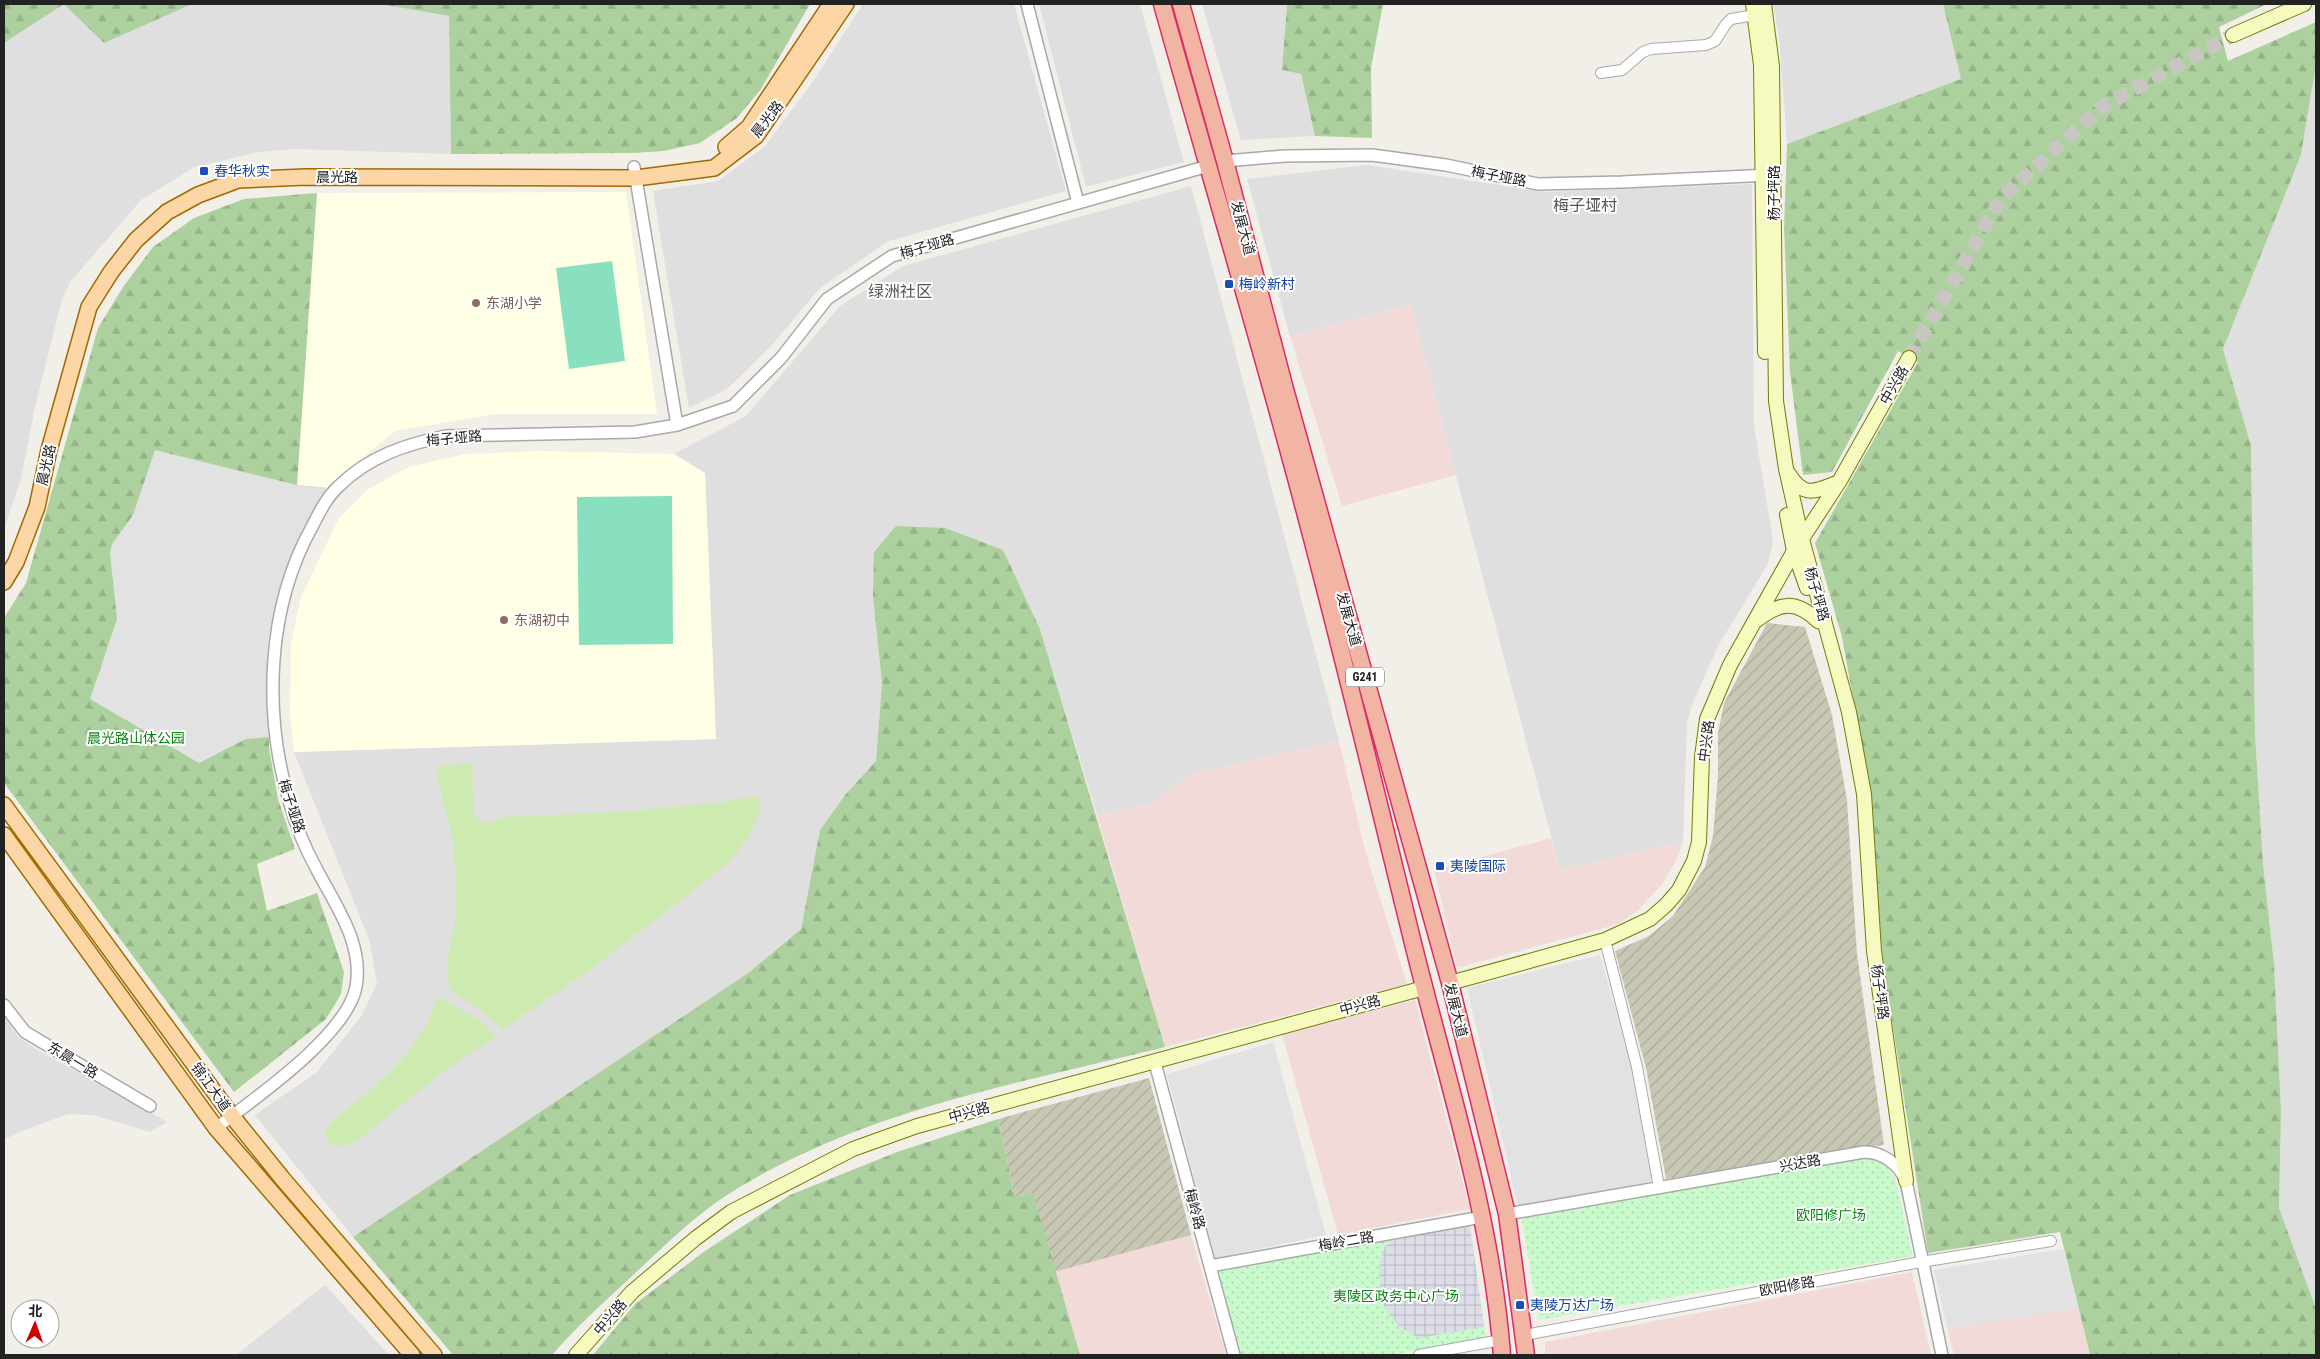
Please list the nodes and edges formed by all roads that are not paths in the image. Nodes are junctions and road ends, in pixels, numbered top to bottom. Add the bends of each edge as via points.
1 (831, 4) edge
2 (846, 4) edge
3 (1027, 4) edge
4 (1162, 4) edge
5 (1181, 4) edge
6 (1764, 4) edge
7 (2304, 4) edge
8 (1754, 10) edge
9 (2233, 35) tunnel mouth
10 (1601, 73) dead end
11 (1225, 161) junction
12 (1208, 166) junction
13 (635, 172) junction
14 (1769, 175) junction
15 (1078, 203) junction
16 (1909, 358) tunnel mouth
17 (677, 425) junction
18 (1786, 469) junction
19 (1839, 482) junction
20 (1798, 545) junction
21 (4, 567) edge
22 (4, 582) edge
23 (1821, 619) junction
24 (1753, 624) junction
25 (4, 805) edge
26 (4, 834) edge
27 (1605, 940) junction
28 (1450, 983) junction
29 (1424, 988) junction
30 (4, 1005) edge
31 (1155, 1062) junction
32 (150, 1106) dead end
33 (232, 1116) junction
34 (216, 1128) junction
35 (1894, 1164) junction
36 (1906, 1181) junction
37 (1659, 1187) junction
38 (1507, 1214) junction
39 (1482, 1217) junction
40 (2051, 1241) dead end
41 (1921, 1262) junction
42 (1210, 1266) junction
43 (1524, 1335) junction
44 (1501, 1348) edge
45 (412, 1355) edge
46 (434, 1355) edge
47 (576, 1355) edge
48 (1234, 1355) edge
49 (1419, 1355) edge
50 (1526, 1355) edge
51 (1942, 1355) edge

1 - 13 main road, 晨光路 via 749,127 712,160
2 - 13 main road, 晨光路 via 756,136 714,168
3 - 15 street
4 - 12 highway, 发展大道 / G241
5 - 11 highway, 发展大道 / G241
6 - 14 main road, 杨子坪路 via 1772,66
7 - 9 main road
8 - 10 street via 1732,19 1716,41 1706,45 1650,49 1622,70
8 - 14 main road
11 - 14 street, 梅子垭路 via 1285,156 1372,155 1446,165 1538,184
11 - 28 highway, 发展大道 / G241 via 1285,390
12 - 15 street, 梅子垭路
12 - 29 highway, 发展大道 / G241 via 1289,452
13 - 17 street
13 - 21 main road, 晨光路 via 315,168 238,172 163,205 131,235 105,266 83,305 71,337 29,505
13 - 22 main road, 晨光路 via 238,180 198,195 167,212 136,240 89,307 36,507 16,562
14 - 18 main road, 杨子坪路 via 1776,401
14 - 20 main road via 1764,314 1767,404
15 - 17 street, 梅子垭路 via 892,256 827,298 781,358 733,406
16 - 19 main road, 中兴路
17 - 33 street, 梅子垭路 via 635,432 446,436 420,441 374,460 327,499 304,540 284,600 273,666 274,723 280,766 300,834 356,952 356,989 329,1034
18 - 19 main road via 1794,483 1810,492
18 - 20 main road, 杨子坪路
19 - 20 main road, 中兴路
20 - 23 main road, 杨子坪路
20 - 24 main road, 中兴路
23 - 24 main road via 1787,605 1778,606
23 - 35 main road, 杨子坪路 via 1856,801 1865,952
23 - 36 main road, 杨子坪路 via 1849,712 1864,794 1874,951
24 - 27 main road, 中兴路 via 1730,665 1707,719 1702,757 1699,842 1687,877 1666,905 1650,919
25 - 33 main road, 锦江大道
26 - 34 main road, 锦江大道
27 - 28 main road, 中兴路
27 - 37 street via 1637,1067
28 - 38 highway, 发展大道 / G241
29 - 31 main road, 中兴路
29 - 39 highway, 发展大道 / G241
30 - 32 street, 东晨一路 via 25,1032
31 - 42 street, 梅岭路
31 - 47 main road, 中兴路 via 916,1126 853,1149 731,1212 696,1238 632,1292
33 - 34 street, 梅子垭路
33 - 46 main road, 锦江大道
34 - 45 main road, 锦江大道
35 - 36 street, 兴达路
35 - 37 street, 兴达路 via 1878,1154 1864,1152
36 - 41 street, 兴达路
37 - 38 street, 兴达路
38 - 43 highway, 发展大道 / G241
39 - 42 street, 梅岭二路
39 - 44 highway, 发展大道 / G241
40 - 41 street, 欧阳修路
41 - 43 street, 欧阳修路
41 - 51 street, 兴达路
42 - 48 street, 梅岭路
43 - 50 highway, 发展大道 / G241
44 - 49 street

